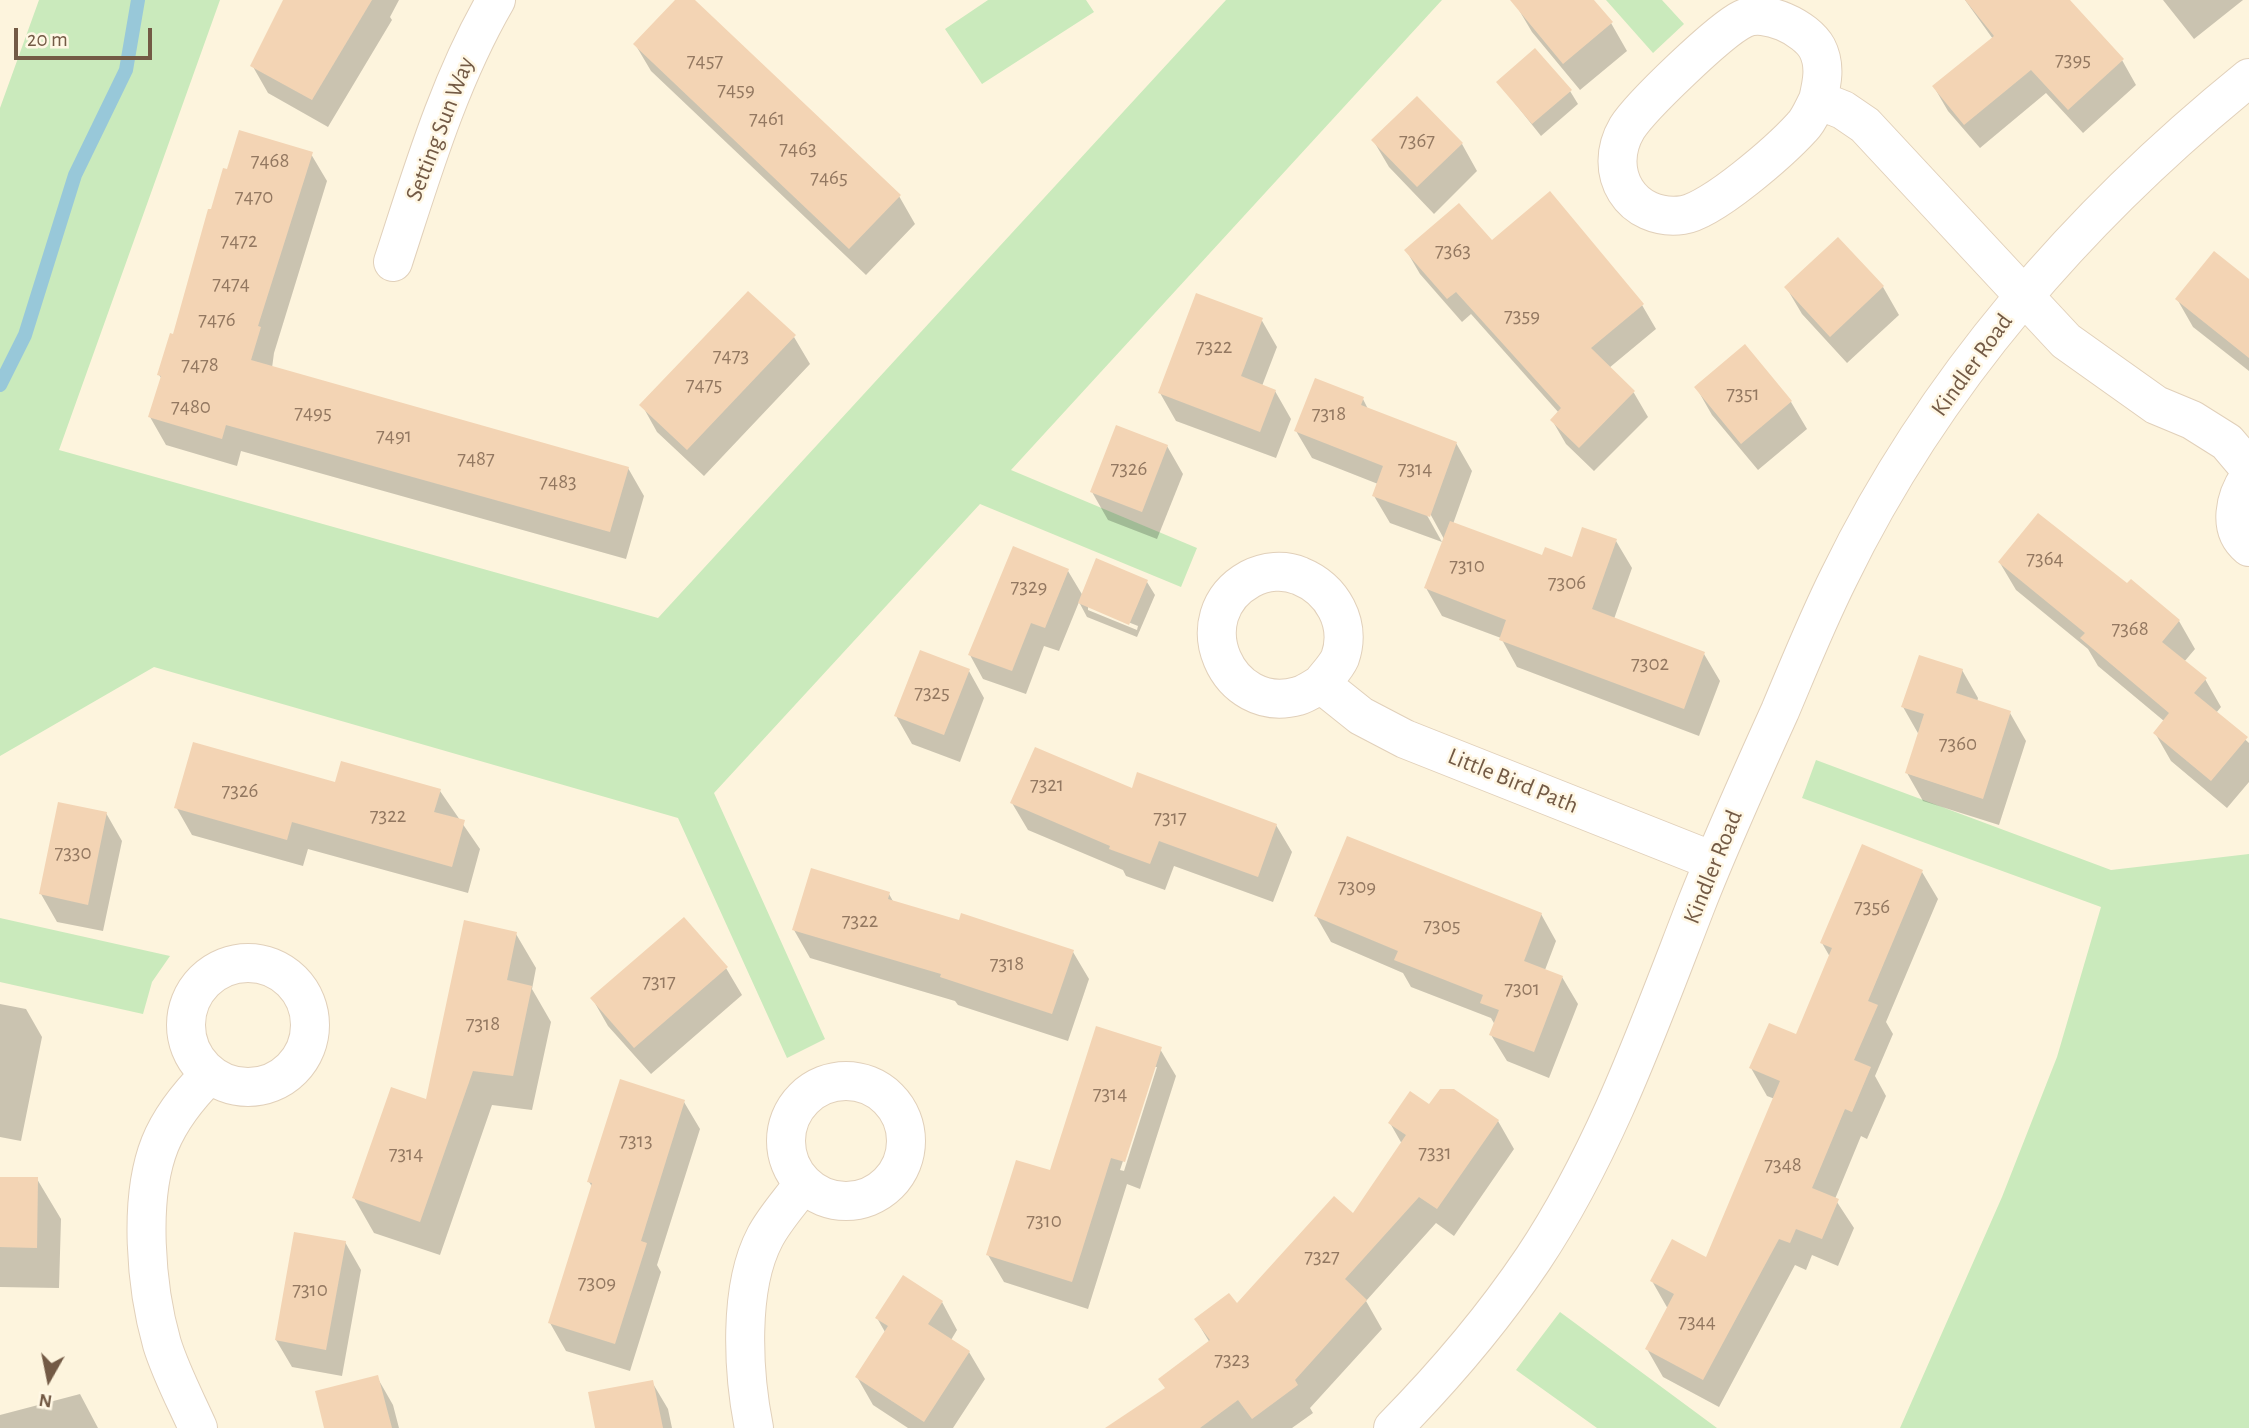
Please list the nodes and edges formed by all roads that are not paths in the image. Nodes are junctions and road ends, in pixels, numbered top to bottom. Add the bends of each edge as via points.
1 (496, 0) edge
2 (2249, 78) edge
3 (1818, 100) junction
4 (393, 262) dead end
5 (2022, 296) junction
6 (2249, 468) edge
7 (2249, 477) edge
8 (2249, 547) edge
9 (1321, 684) dead end
10 (1713, 861) junction
11 (209, 1074) dead end
12 (803, 1184) dead end
13 (198, 1428) edge
14 (754, 1428) edge
15 (1393, 1428) edge

1 - 4 street, Setting Sun Way via 467,54 428,152
2 - 5 street, Kindler Road via 2107,203
3 - 3 street via 1803,127 1701,209 1683,215 1659,213 1639,205 1622,184 1615,165 1618,143 1632,121 1723,31 1746,17 1774,18 1801,31 1817,49 1824,75
3 - 5 street, Kindler Road via 1865,125
5 - 6 street, Kindler Road via 2066,341 2156,405 2227,442
5 - 10 street, Kindler Road via 1887,488 1839,576
7 - 8 street via 2238,494 2235,517
9 - 10 street, Little Bird Path via 1361,716 1405,739
10 - 15 street, Kindler Road via 1630,1074 1579,1181 1534,1258 1485,1325
11 - 13 street via 187,1097 160,1144 147,1208 149,1289 163,1346
12 - 14 street via 765,1237 752,1276 745,1337 747,1394

